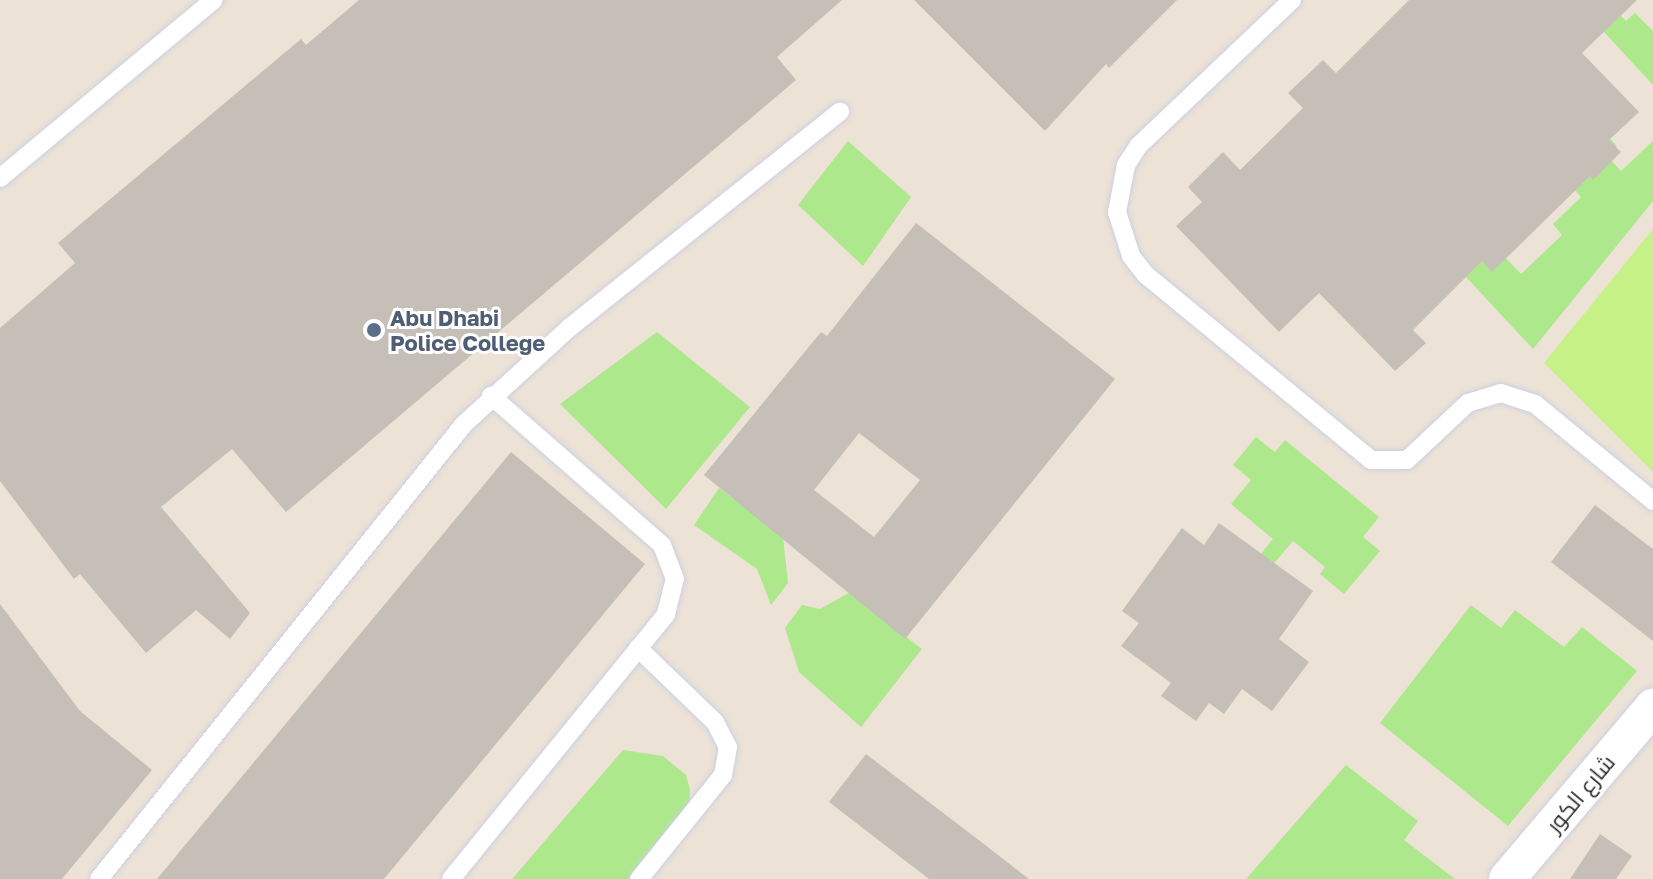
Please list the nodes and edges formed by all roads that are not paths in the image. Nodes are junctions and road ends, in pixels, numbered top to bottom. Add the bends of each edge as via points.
1 (214, 0) edge
2 (1292, 0) edge
3 (840, 112) dead end
4 (0, 178) edge
5 (491, 396) junction
6 (1652, 498) edge
7 (638, 648) junction
8 (1653, 707) edge
9 (99, 879) edge
10 (451, 879) edge
11 (639, 879) edge
12 (1507, 879) edge

1 - 4 lane
2 - 6 lane via 1147,137 1126,165 1117,212 1131,256 1146,275 1371,460 1407,460 1468,403 1501,393 1535,404
3 - 5 lane
5 - 7 lane via 662,545 671,561 673,597
5 - 9 lane via 437,452
7 - 10 lane
7 - 11 lane via 715,722 728,747 723,775
8 - 12 street, شارع الكور

